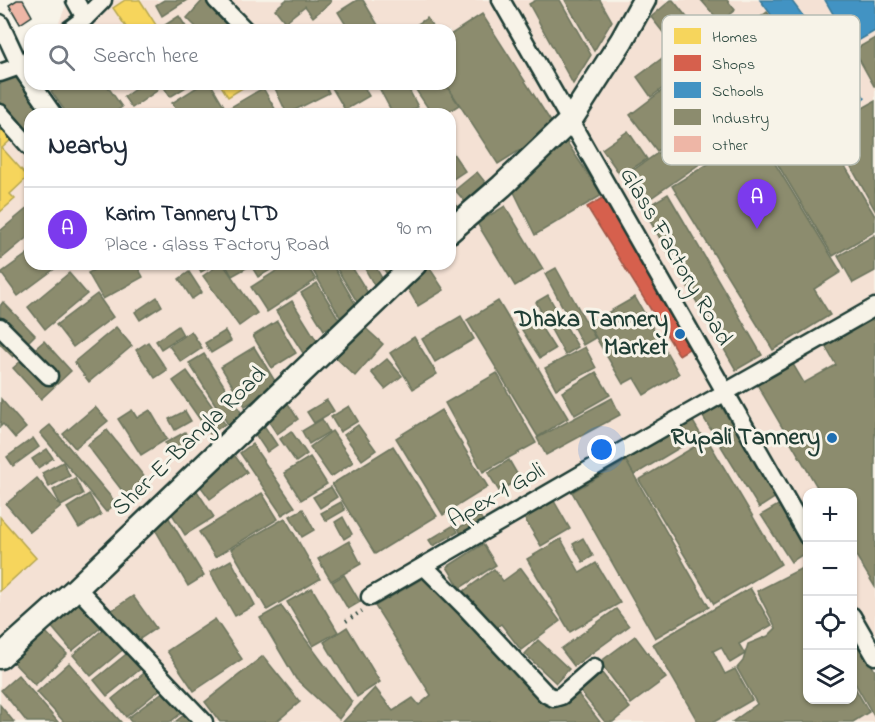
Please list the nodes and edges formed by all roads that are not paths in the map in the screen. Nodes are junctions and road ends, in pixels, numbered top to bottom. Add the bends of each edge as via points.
1 (75, 0) edge
2 (103, 0) edge
3 (216, 0) edge
4 (501, 0) edge
5 (644, 0) edge
6 (85, 18) junction
7 (0, 23) edge
8 (77, 24) edge
9 (240, 24) edge
10 (24, 60) edge
11 (24, 62) edge
12 (0, 73) edge
13 (36, 90) edge
14 (49, 108) edge
15 (0, 113) edge
16 (570, 121) junction
17 (24, 140) edge
18 (456, 226) edge
19 (409, 270) edge
20 (875, 307) edge
21 (0, 327) edge
22 (49, 376) dead end
23 (725, 392) junction
24 (803, 530) edge
25 (424, 566) junction
26 (77, 588) junction
27 (370, 597) dead end
28 (857, 625) edge
29 (875, 656) edge
30 (0, 657) edge
31 (594, 667) dead end
32 (204, 722) edge

1 - 6 street
2 - 6 street
3 - 9 street
4 - 16 street, Glass Factory Road
5 - 16 street
6 - 8 street
7 - 10 street
11 - 12 street
13 - 14 street
15 - 17 street
16 - 18 street
16 - 23 street, Glass Factory Road
19 - 26 street, Sher-E-Bangla Road
20 - 23 street, Apex-1 Goli
21 - 22 street
23 - 24 street, Glass Factory Road
23 - 25 street, Apex-1 Goli
25 - 27 street, Apex-1 Goli
25 - 31 street via 546,694 561,696
26 - 30 street, Sher-E-Bangla Road
26 - 32 street
28 - 29 street

